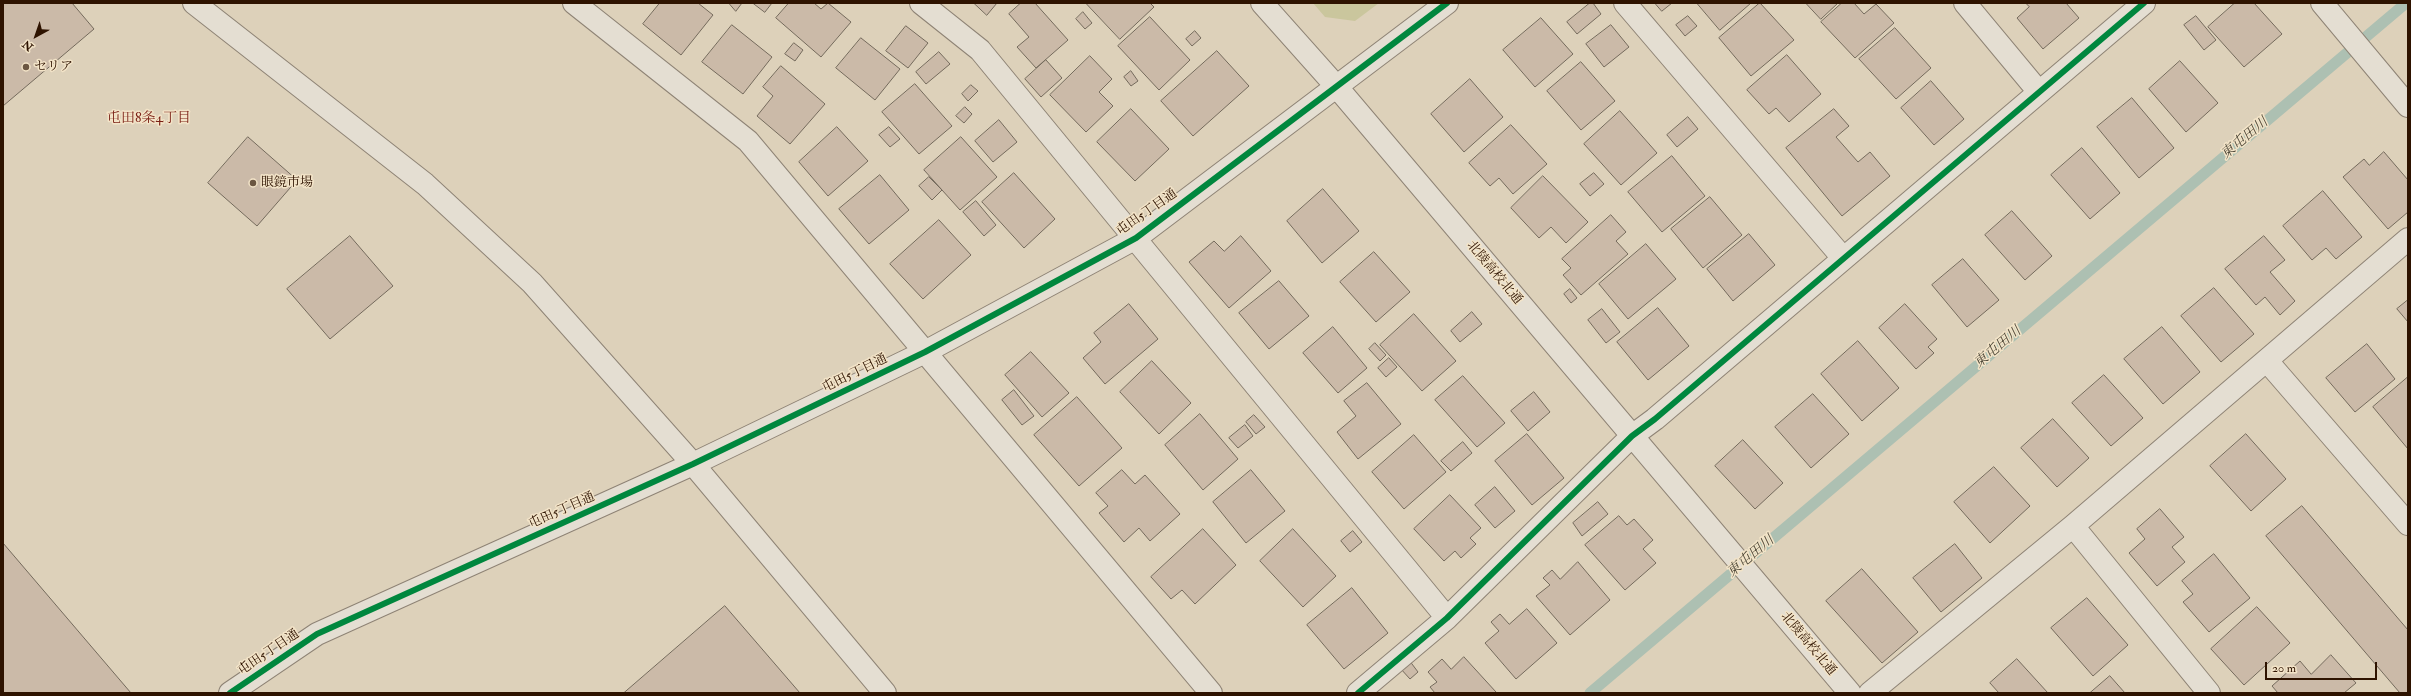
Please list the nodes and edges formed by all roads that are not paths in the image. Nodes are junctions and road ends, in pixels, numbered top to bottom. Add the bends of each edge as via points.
1 (194, 3) edge
2 (574, 3) edge
3 (921, 3) edge
4 (1262, 3) edge
5 (1447, 3) edge
6 (1625, 3) edge
7 (1964, 3) edge
8 (2144, 3) edge
9 (2331, 6) edge
10 (1336, 86) junction
11 (2039, 92) junction
12 (2408, 106) edge
13 (1136, 238) junction
14 (2408, 239) edge
15 (1843, 258) junction
16 (925, 352) junction
17 (2267, 361) junction
18 (1632, 436) junction
19 (693, 464) junction
20 (2408, 524) edge
21 (2073, 526) junction
22 (1447, 618) junction
23 (230, 693) edge
24 (885, 693) edge
25 (1211, 693) edge
26 (1358, 693) edge
27 (1850, 693) edge
28 (1870, 693) edge
29 (2209, 693) edge

1 - 19 street via 425,184 527,278
2 - 16 street via 748,140
3 - 13 street via 980,50
4 - 10 street, 北陵高校北通
5 - 10 street, 屯田5丁目通
6 - 15 street
7 - 11 street
8 - 11 street
9 - 12 street via 2345,32
10 - 13 street, 屯田5丁目通
10 - 18 street, 北陵高校北通
11 - 15 street
13 - 16 street, 屯田5丁目通
13 - 22 street
14 - 17 street
15 - 18 street
16 - 19 street, 屯田5丁目通
16 - 25 street
17 - 20 street
17 - 21 street
18 - 22 street
18 - 27 street, 北陵高校北通
19 - 23 street, 屯田5丁目通 via 317,634
19 - 24 street
21 - 28 street
21 - 29 street
22 - 26 street

